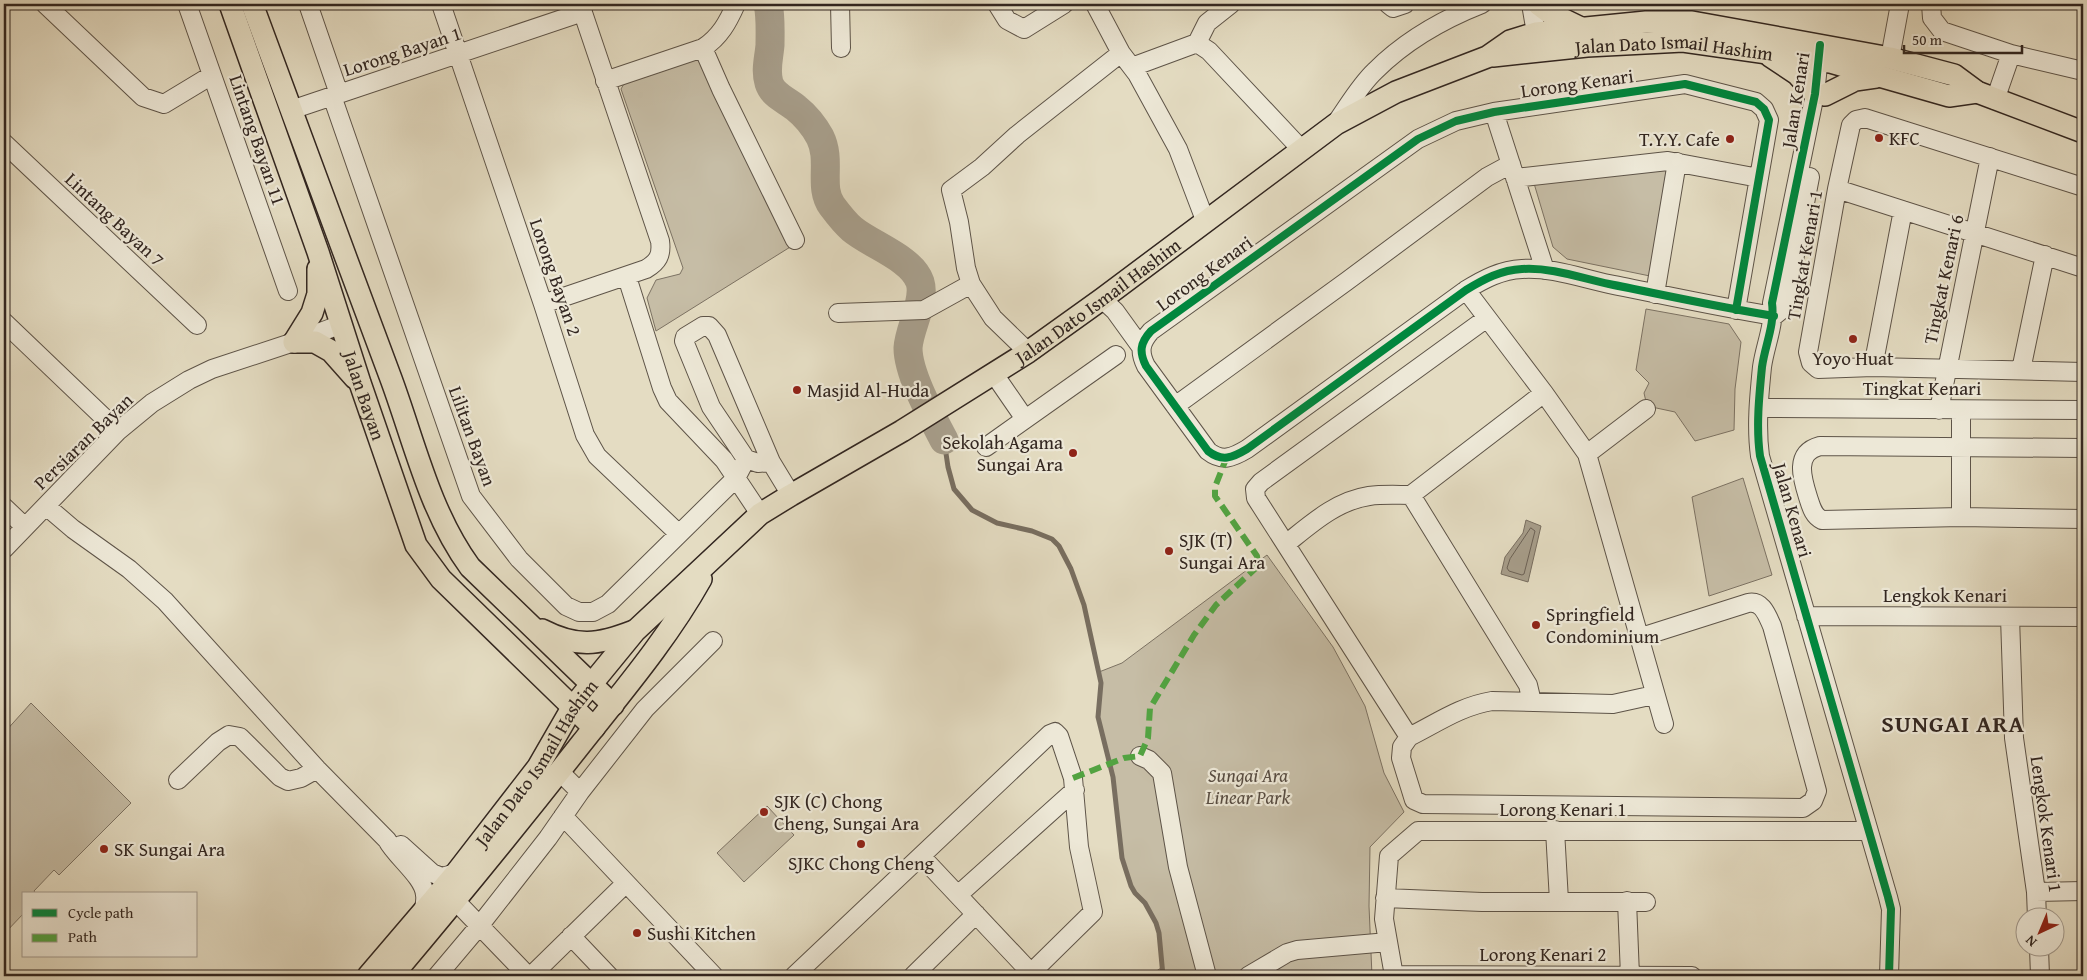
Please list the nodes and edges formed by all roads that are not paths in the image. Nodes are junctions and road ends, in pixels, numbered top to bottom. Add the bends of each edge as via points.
1 (45, 4) edge
2 (187, 4) edge
3 (230, 4) edge
4 (252, 4) edge
5 (308, 4) edge
6 (441, 4) edge
7 (736, 4) edge
8 (840, 4) edge
9 (997, 4) edge
10 (1064, 4) edge
11 (1094, 4) edge
12 (1231, 4) edge
13 (1388, 4) edge
14 (1405, 4) edge
15 (1482, 4) edge
16 (1531, 4) edge
17 (1538, 4) edge
18 (1900, 4) edge
19 (1931, 4) edge
20 (581, 8) edge
21 (1582, 28) junction
22 (1197, 43) junction
23 (1537, 45) junction
24 (703, 48) junction
25 (841, 48) dead end
26 (1761, 51) junction
27 (1121, 53) junction
28 (457, 54) junction
29 (1825, 54) junction
30 (2011, 54) junction
31 (1890, 58) junction
32 (1132, 67) junction
33 (2083, 71) edge
34 (212, 75) junction
35 (1879, 77) junction
36 (605, 81) junction
37 (1820, 94) junction
38 (336, 95) junction
39 (1986, 96) junction
40 (291, 110) junction
41 (1494, 112) junction
42 (1336, 124) junction
43 (2083, 132) edge
44 (4, 143) edge
45 (1301, 149) junction
46 (1990, 157) junction
47 (1677, 162) junction
48 (1513, 171) junction
49 (1759, 178) junction
50 (2083, 187) edge
51 (1837, 189) junction
52 (1903, 210) junction
53 (1205, 220) junction
54 (1974, 233) junction
55 (795, 240) dead end
56 (340, 244) junction
57 (318, 252) junction
58 (2045, 255) junction
59 (2083, 268) edge
60 (1545, 270) junction
61 (627, 277) junction
62 (971, 284) junction
63 (1466, 290) junction
64 (288, 291) dead end
65 (1655, 294) junction
66 (1102, 299) junction
67 (543, 304) junction
68 (1736, 310) junction
69 (838, 313) dead end
70 (1483, 313) junction
71 (1774, 316) junction
72 (4, 322) edge
73 (342, 324) junction
74 (197, 325) dead end
75 (294, 342) junction
76 (1141, 347) junction
77 (1028, 352) junction
78 (1116, 355) dead end
79 (1873, 367) junction
80 (1946, 370) junction
81 (2021, 370) junction
82 (2083, 372) edge
83 (994, 374) junction
84 (390, 376) junction
85 (360, 383) junction
86 (1544, 393) junction
87 (1174, 406) junction
88 (1760, 408) junction
89 (1646, 409) dead end
90 (1939, 410) junction
91 (1961, 410) junction
92 (2083, 410) edge
93 (1025, 420) junction
94 (118, 431) junction
95 (1961, 446) junction
96 (986, 447) dead end
97 (2083, 448) edge
98 (1586, 454) junction
99 (746, 458) junction
100 (770, 462) junction
101 (736, 478) junction
102 (791, 495) junction
103 (1411, 495) junction
104 (46, 506) junction
105 (4, 507) edge
106 (760, 514) junction
107 (1962, 517) junction
108 (2083, 519) edge
109 (25, 527) junction
110 (679, 534) junction
111 (1286, 544) junction
112 (4, 550) edge
113 (714, 557) junction
114 (1806, 616) junction
115 (2010, 617) junction
116 (2083, 617) edge
117 (526, 622) junction
118 (635, 631) junction
119 (1638, 638) junction
120 (713, 640) dead end
121 (591, 684) junction
122 (1654, 695) junction
123 (1532, 702) junction
124 (613, 705) junction
125 (572, 708) junction
126 (1664, 724) dead end
127 (594, 728) junction
128 (1409, 737) junction
129 (1140, 756) dead end
130 (317, 768) junction
131 (560, 772) junction
132 (178, 780) dead end
133 (1075, 790) junction
134 (580, 792) junction
135 (563, 816) junction
136 (1556, 830) junction
137 (1867, 830) junction
138 (387, 840) junction
139 (921, 856) junction
140 (626, 883) junction
141 (452, 887) junction
142 (2083, 891) edge
143 (2036, 892) junction
144 (958, 895) junction
145 (1385, 898) junction
146 (1559, 900) junction
147 (1627, 901) junction
148 (1646, 902) dead end
149 (2037, 908) edge
150 (424, 911) junction
151 (976, 914) junction
152 (480, 925) junction
153 (571, 936) junction
154 (1388, 942) junction
155 (2039, 958) edge
156 (1031, 975) edge
157 (368, 976) edge
158 (392, 976) edge
159 (437, 976) edge
160 (530, 976) edge
161 (609, 976) edge
162 (714, 976) edge
163 (794, 976) edge
164 (913, 976) edge
165 (1207, 976) edge
166 (1248, 976) edge
167 (1394, 976) edge
168 (1630, 976) edge
169 (1692, 976) edge
170 (1889, 976) edge
171 (2040, 976) edge

1 - 34 street via 144,97 164,104
2 - 34 street, Lintang Bayan 11
3 - 57 main road, Jalan Bayan
4 - 40 main road, Jalan Bayan
5 - 38 street, Lilitan Bayan
6 - 28 street, Lorong Bayan 2
7 - 24 street via 721,32
8 - 25 street
9 - 10 street via 1007,20 1024,29
11 - 27 street
12 - 22 street via 1207,24
13 - 14 street via 1393,8
15 - 42 street via 1452,16 1400,49 1374,71
16 - 23 street
17 - 21 main road via 1550,14
18 - 31 street
19 - 30 street via 1932,18 1942,31
20 - 28 street, Lorong Bayan 1
20 - 36 street
21 - 23 main road, Jalan Dato Ismail Hashim
21 - 29 main road, Jalan Dato Ismail Hashim via 1646,22 1692,22
22 - 32 street
22 - 45 street via 1209,51
23 - 26 main road, Jalan Dato Ismail Hashim via 1587,46 1683,40
23 - 42 main road, Jalan Dato Ismail Hashim via 1510,42 1488,57 1396,92
24 - 36 street
24 - 55 street
26 - 29 main road, Jalan Dato Ismail Hashim
26 - 37 main road via 1797,74
27 - 32 street
27 - 62 street via 951,190
28 - 38 street, Lorong Bayan 1
28 - 67 street, Lorong Bayan 2
29 - 31 main road, Jalan Dato Ismail Hashim
29 - 35 main road, Jalan Dato Ismail Hashim
29 - 37 street, Jalan Kenari
30 - 33 street
30 - 39 street
31 - 39 main road, Jalan Dato Ismail Hashim via 1954,75
32 - 53 street via 1178,149
34 - 64 street, Lintang Bayan 11
35 - 37 main road via 1855,80
35 - 39 main road, Jalan Dato Ismail Hashim via 1949,96
36 - 61 street via 660,241 659,259
37 - 71 street, Jalan Kenari via 1772,303
38 - 40 street, Lorong Bayan 1
38 - 110 street, Lilitan Bayan via 471,496 512,551 566,606 579,612 593,612 608,604
39 - 43 main road, Jalan Dato Ismail Hashim
40 - 56 main road, Jalan Bayan
41 - 48 street
41 - 49 street, Lorong Kenari via 1685,84 1756,102 1764,109 1769,120
41 - 76 street, Lorong Kenari via 1456,121 1418,139 1151,331 1143,339
42 - 45 main road, Jalan Dato Ismail Hashim
44 - 74 street, Lintang Bayan 7
45 - 53 main road, Jalan Dato Ismail Hashim
46 - 50 street, Tingkat Kenari 1
46 - 51 street, Tingkat Kenari 1 via 1865,118 1851,125
46 - 54 street, Tingkat Kenari 6
47 - 48 street
47 - 49 street
47 - 65 street
48 - 60 street
48 - 87 street via 1487,176
49 - 68 street, Lorong Kenari
51 - 52 street
51 - 79 street, Tingkat Kenari 1 via 1809,359 1818,369
52 - 54 street
52 - 79 street
53 - 66 main road, Jalan Dato Ismail Hashim
54 - 58 street
54 - 80 street, Tingkat Kenari 6
56 - 73 main road via 355,308 351,319
56 - 84 main road, Jalan Bayan
57 - 73 main road, Jalan Bayan
57 - 75 main road via 318,294 312,313
58 - 59 street
58 - 81 street
60 - 63 street via 1523,268 1505,271
60 - 65 street
61 - 67 street
61 - 101 street via 668,401 724,460
62 - 69 street via 916,311
62 - 77 street via 993,318
63 - 70 street
63 - 87 street via 1236,456 1216,458
65 - 68 street
66 - 76 street
66 - 77 main road, Jalan Dato Ismail Hashim
67 - 110 street, Lorong Bayan 2 via 590,446
68 - 71 street
70 - 86 street
70 - 111 street via 1255,489 1256,498
71 - 88 street, Jalan Kenari via 1762,366
72 - 94 street
73 - 75 street, Persiaran Bayan
73 - 84 main road via 352,324 362,330
73 - 85 main road, Jalan Bayan
75 - 85 main road via 315,342 331,352
75 - 94 street, Persiaran Bayan via 212,369 189,380 152,403
76 - 87 street via 1146,366
77 - 83 main road, Jalan Dato Ismail Hashim
78 - 93 street
79 - 80 street, Tingkat Kenari 1
80 - 81 street, Tingkat Kenari 1
80 - 90 street, Tingkat Kenari 6
81 - 82 street, Tingkat Kenari 1
83 - 93 street
83 - 102 main road, Jalan Dato Ismail Hashim
84 - 117 main road, Jalan Bayan via 442,522 454,546 470,567
85 - 125 main road, Jalan Bayan via 416,545 441,579
86 - 98 street
86 - 103 street
88 - 90 street, Tingkat Kenari
88 - 114 street, Jalan Kenari via 1757,434 1760,456
89 - 98 street
90 - 91 street, Tingkat Kenari
91 - 92 street, Tingkat Kenari
91 - 95 street
93 - 96 street
94 - 104 street, Persiaran Bayan
95 - 97 street
95 - 107 street
95 - 107 street via 1820,446 1806,455 1801,469 1814,513 1822,520
98 - 119 street
99 - 100 street via 758,463
99 - 100 street via 711,407 685,346 685,337 703,326 710,326 717,335
99 - 101 street, Lilitan Bayan
100 - 102 street
101 - 106 street
101 - 110 street, Lilitan Bayan
102 - 106 main road, Jalan Dato Ismail Hashim
103 - 111 street via 1367,496 1347,502 1330,510
103 - 123 street via 1528,685
104 - 109 street, Persiaran Bayan
104 - 130 street via 165,601
105 - 109 street
106 - 113 main road, Jalan Dato Ismail Hashim
107 - 108 street
109 - 112 street, Persiaran Bayan
111 - 128 street
113 - 118 main road, Jalan Dato Ismail Hashim
113 - 124 main road, Jalan Dato Ismail Hashim via 694,592
114 - 115 street, Lengkok Kenari
114 - 137 street, Jalan Kenari
115 - 116 street, Lengkok Kenari
115 - 143 street, Lengkok Kenari 1 via 2014,738
117 - 118 main road via 570,642 612,640
117 - 121 main road, Jalan Bayan
118 - 121 main road, Jalan Dato Ismail Hashim
119 - 122 street
119 - 128 street via 1748,603 1759,605 1772,626 1805,745 1817,791 1813,801 1803,808 1423,804 1414,800 1410,792 1401,758 1402,747
120 - 134 street via 645,710
121 - 124 main road, Jalan Bayan
121 - 125 main road, Jalan Dato Ismail Hashim
122 - 123 street via 1613,704
122 - 126 street
123 - 128 street via 1475,704
124 - 127 main road, Jalan Dato Ismail Hashim
125 - 127 main road, Jalan Bayan
125 - 141 main road, Jalan Dato Ismail Hashim via 538,767
127 - 131 main road, Jalan Dato Ismail Hashim
129 - 165 street via 1162,773 1178,867
130 - 132 street via 301,778 288,781 240,736 229,735
130 - 138 street
131 - 134 street
131 - 141 main road, Jalan Dato Ismail Hashim
133 - 139 street via 1055,732
133 - 144 street
133 - 156 street via 1079,847 1093,912
134 - 135 street
135 - 140 street
135 - 152 street
136 - 137 street, Lorong Kenari 1
136 - 145 street, Lorong Kenari 1 via 1418,831 1389,856
136 - 146 street
137 - 170 street, Jalan Kenari via 1891,909
138 - 141 street via 400,844
138 - 150 street via 420,881 425,894
139 - 144 street
139 - 163 street
140 - 153 street
140 - 162 street
141 - 150 main road, Jalan Dato Ismail Hashim
141 - 152 street
141 - 158 main road, Jalan Dato Ismail Hashim
142 - 143 street
143 - 149 street, Lengkok Kenari 1
144 - 151 street
145 - 146 street via 1482,902
145 - 154 street, Lorong Kenari 1
146 - 147 street
147 - 148 street
147 - 168 street
150 - 157 main road, Jalan Dato Ismail Hashim
151 - 156 street
151 - 164 street
152 - 159 street
152 - 160 street
153 - 160 street
153 - 161 street
154 - 166 street via 1297,950 1286,953
154 - 167 street, Lorong Kenari 1
155 - 171 street
167 - 168 street, Lorong Kenari 2
168 - 169 street, Lorong Kenari 2

